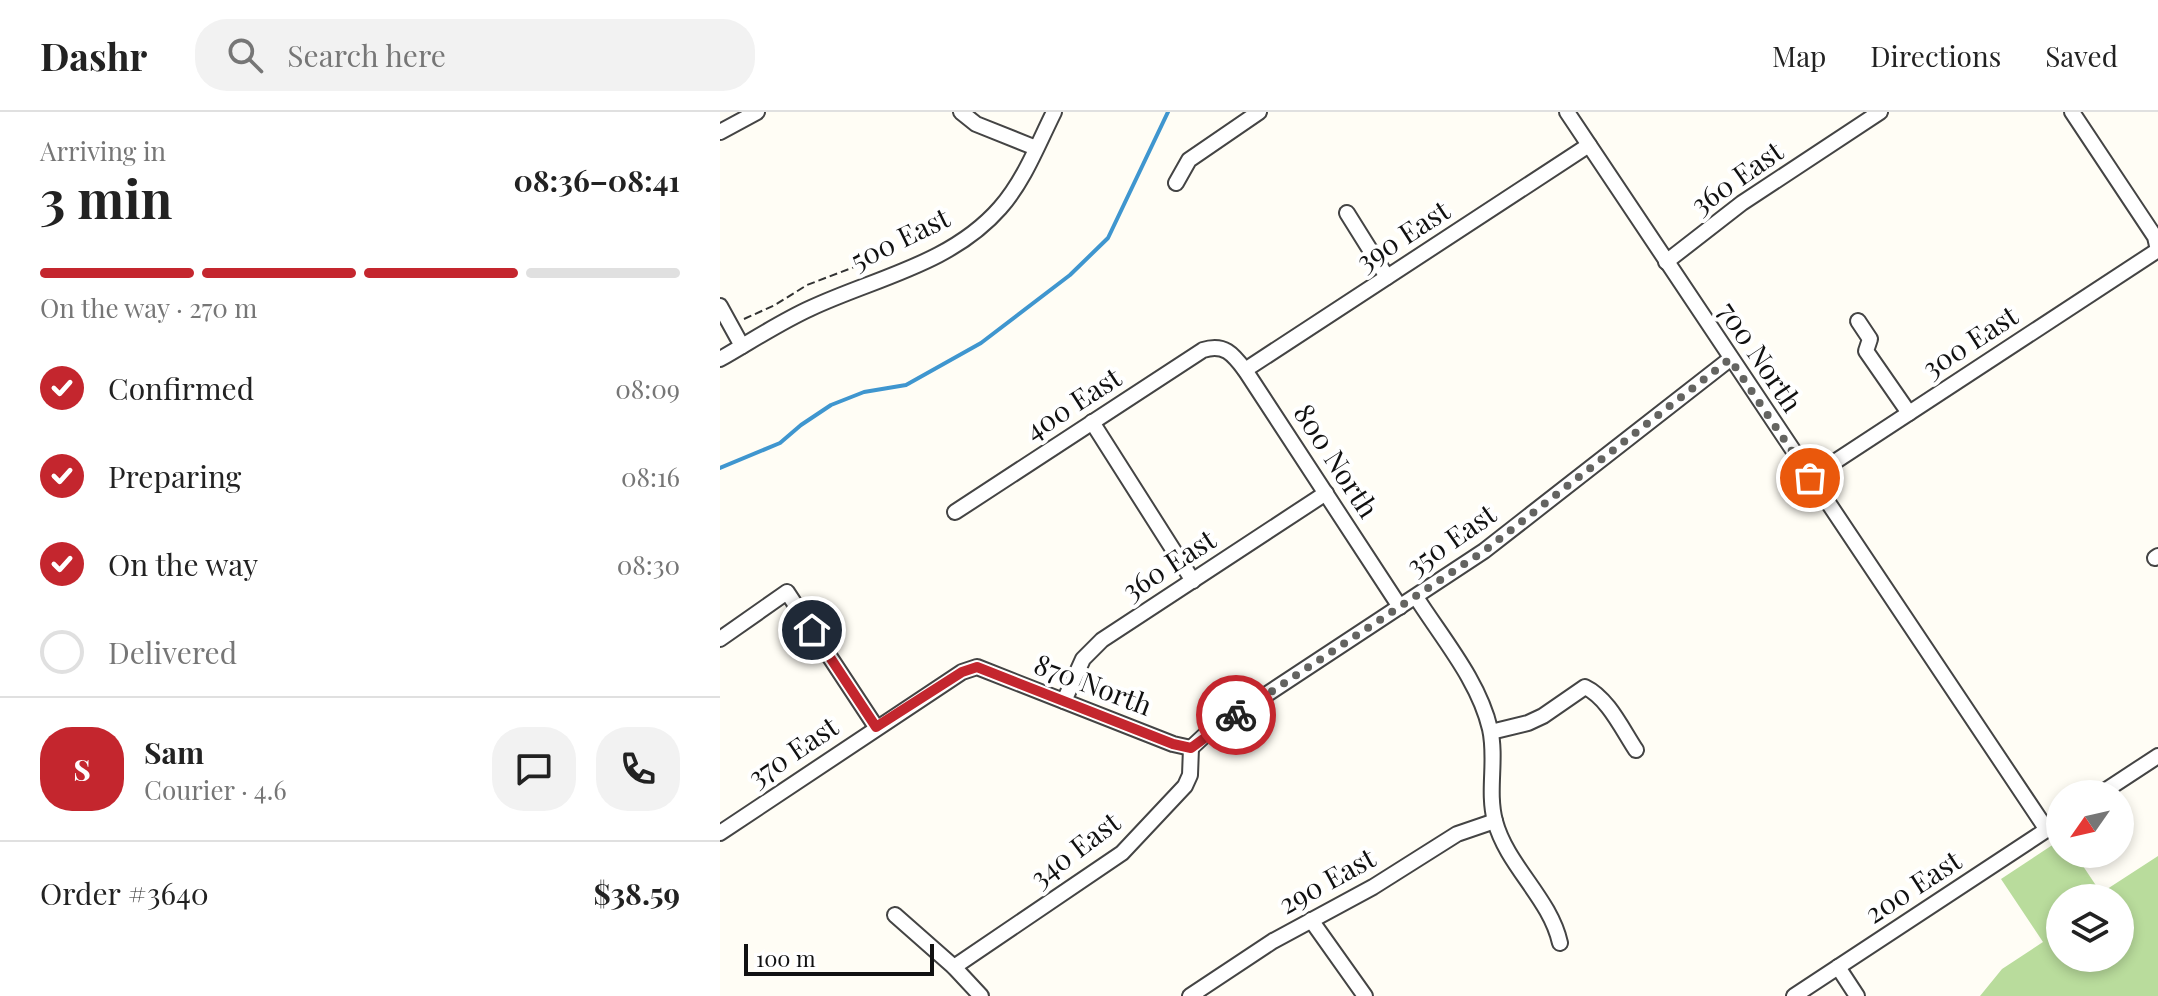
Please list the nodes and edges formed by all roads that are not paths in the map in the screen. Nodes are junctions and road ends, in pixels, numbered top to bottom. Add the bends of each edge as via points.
1 (757, 112) edge
2 (961, 112) edge
3 (1054, 112) edge
4 (1259, 112) edge
5 (1880, 112) edge
6 (2072, 112) edge
7 (1570, 113) edge
8 (720, 132) edge
9 (1589, 145) junction
10 (1036, 148) junction
11 (1176, 183) dead end
12 (1347, 213) dead end
13 (2158, 250) edge
14 (1666, 262) junction
15 (1387, 277) junction
16 (720, 306) edge
17 (1858, 321) dead end
18 (742, 346) junction
19 (1223, 348) joint
20 (720, 359) edge
21 (1730, 359) junction
22 (1245, 370) junction
23 (1909, 413) junction
24 (1092, 422) junction
25 (1810, 478) junction
26 (1326, 493) junction
27 (955, 512) dead end
28 (1193, 581) junction
29 (1416, 597) junction
30 (1400, 607) junction
31 (720, 639) edge
32 (977, 667) joint
33 (1064, 701) junction
34 (876, 727) junction
35 (1491, 732) junction
36 (1191, 748) junction
37 (1636, 750) dead end
38 (2158, 756) edge
39 (2121, 780) edge
40 (1495, 821) junction
41 (2046, 829) edge
42 (2046, 831) edge
43 (720, 833) edge
44 (895, 915) dead end
45 (1311, 920) junction
46 (1560, 943) dead end
47 (954, 967) junction
48 (1838, 967) junction
49 (981, 996) edge
50 (1190, 996) edge
51 (1365, 996) edge
52 (1794, 996) edge
53 (1857, 996) edge

1 - 8 street
2 - 10 street via 976,124
3 - 10 street, 500 East
4 - 11 street via 1189,160
5 - 14 street, 360 East via 1742,203
6 - 13 street via 2155,237
7 - 9 street, 700 North
9 - 14 street, 700 North
9 - 15 street, 390 East
10 - 18 street, 500 East via 1000,208 952,247 811,308
12 - 15 street
13 - 23 street, 300 East
14 - 21 street, 700 North
15 - 22 street, 390 East
16 - 18 street
17 - 23 street via 1870,339 1866,351
18 - 20 street, 500 East
19 - 22 street, 800 North
19 - 24 street, 400 East via 1203,350
21 - 25 street, 700 North
21 - 29 street, 350 East via 1484,551
22 - 26 street, 800 North
23 - 25 street, 300 East
24 - 27 street, 400 East
24 - 28 street
25 - 41 street, 700 North
26 - 28 street, 360 East
26 - 30 street, 800 North
28 - 33 street, 360 East via 1091,649
29 - 30 street, 350 East
29 - 35 street via 1474,688
30 - 36 street, 350 East
31 - 34 street via 787,592
32 - 33 street, 870 North
32 - 34 street, 370 East
33 - 36 street, 870 North
34 - 43 street, 370 East
35 - 37 street via 1543,716 1585,687 1605,704
35 - 40 street
36 - 47 street, 340 East via 1185,786 1129,846
38 - 39 street
40 - 45 street, 290 East via 1457,834
40 - 46 street via 1506,848 1556,924
42 - 48 street, 200 East
44 - 47 street
45 - 50 street, 290 East
45 - 51 street
47 - 49 street
48 - 52 street, 200 East
48 - 53 street

